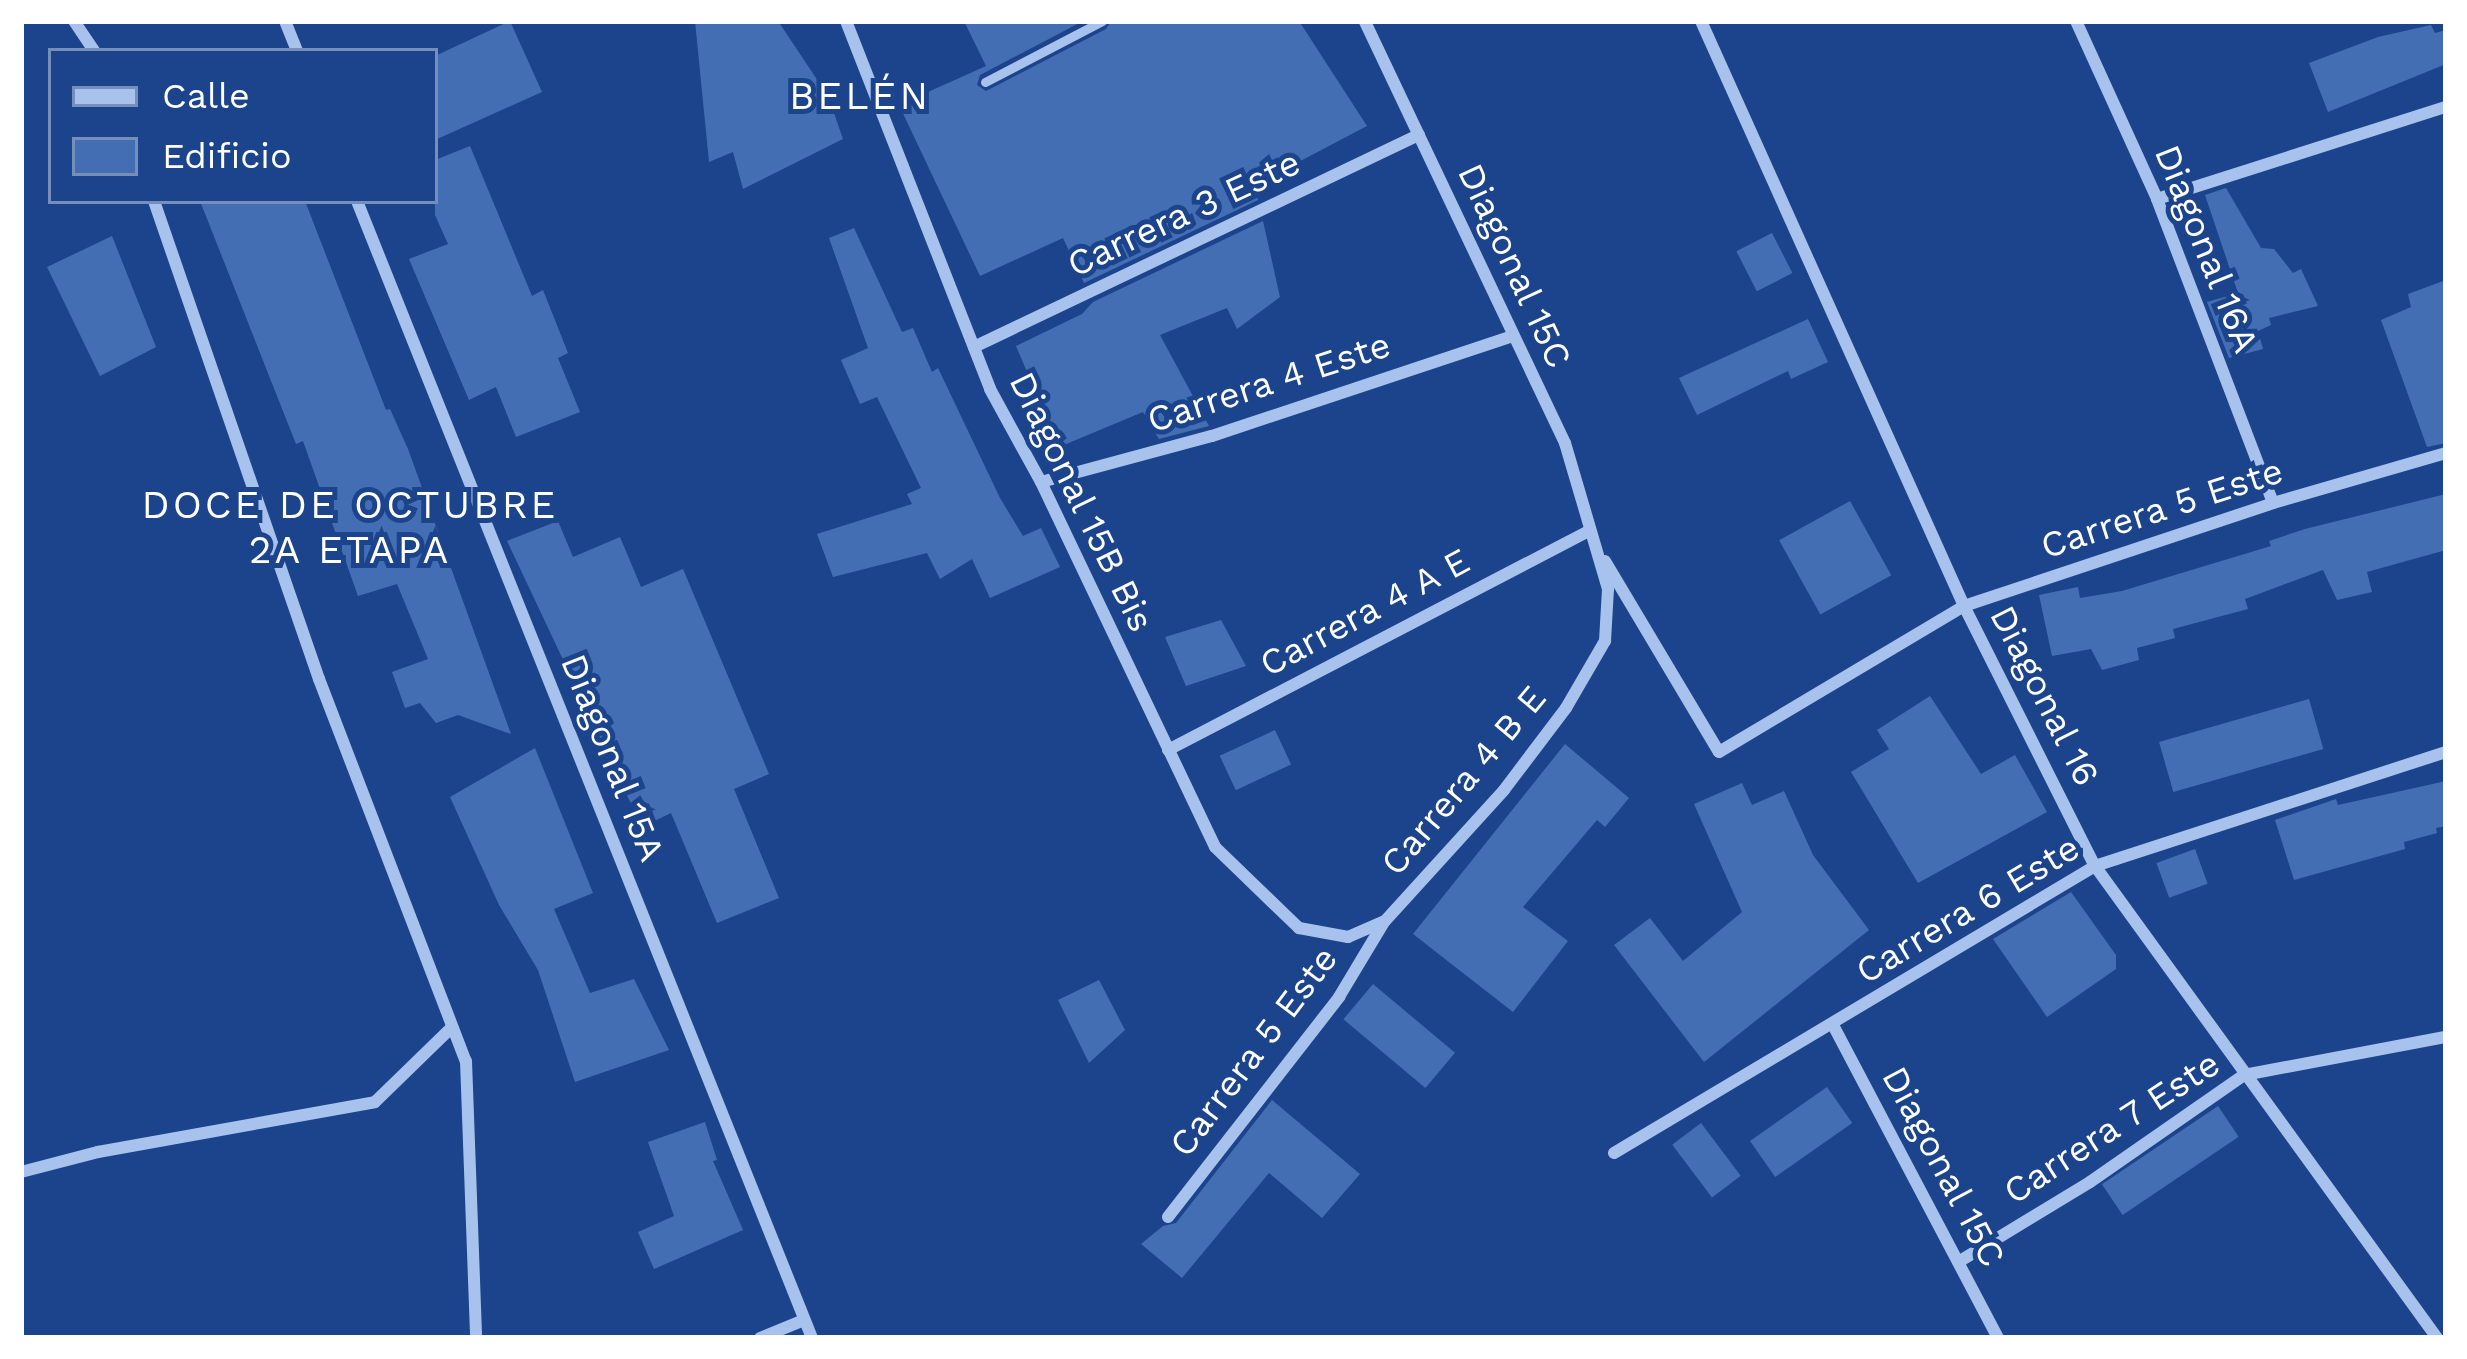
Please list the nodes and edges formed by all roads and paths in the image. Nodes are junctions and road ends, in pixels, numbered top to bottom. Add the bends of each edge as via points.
1 (74, 21) edge
2 (846, 21) edge
3 (1102, 21) edge
4 (1365, 21) edge
5 (1701, 21) edge
6 (2076, 21) edge
7 (92, 48) edge
8 (985, 82) dead end
9 (2446, 107) edge
10 (1419, 135) junction
11 (2158, 199) junction
12 (155, 204) edge
13 (358, 204) edge
14 (1514, 336) junction
15 (974, 346) junction
16 (2446, 453) edge
17 (1041, 482) junction
18 (2273, 503) junction
19 (1592, 536) junction
20 (1964, 606) junction
21 (1605, 641) joint
22 (1168, 750) junction
23 (1719, 752) joint
24 (2446, 752) edge
25 (2096, 866) junction
26 (1385, 921) junction
27 (1348, 937) joint
28 (1833, 1024) junction
29 (450, 1029) junction
30 (2446, 1037) edge
31 (2244, 1075) junction
32 (1614, 1153) dead end
33 (21, 1172) edge
34 (1168, 1217) dead end
35 (1960, 1261) junction
36 (805, 1320) junction
37 (476, 1338) edge
38 (760, 1338) edge
39 (812, 1338) edge
40 (1998, 1338) edge
41 (2437, 1338) edge

1 - 7 street
2 - 15 street, Diagonal 15B Bis
3 - 8 lane
4 - 10 street, Diagonal 15C
5 - 20 street, Diagonal 16
6 - 11 street, Diagonal 16A
9 - 11 street
10 - 14 street, Diagonal 15C
10 - 15 street, Carrera 3 Este
11 - 18 street, Diagonal 16A
12 - 29 street
13 - 36 street, Diagonal 15A
14 - 17 street, Carrera 4 Este via 1212,436
14 - 19 street, Diagonal 15C via 1565,443
15 - 17 street, Diagonal 15B Bis
16 - 18 street, Carrera 5 Este
17 - 22 street, Diagonal 15B Bis
18 - 20 street, Carrera 5 Este
19 - 21 street, Diagonal 15C via 1608,589
19 - 22 street, Carrera 4 A E
19 - 23 street, Diagonal 15C
20 - 23 street, Carrera 5 Este
20 - 25 street, Diagonal 16
21 - 26 street, Carrera 4 B E via 1504,790
22 - 27 street, Diagonal 15B Bis via 1215,847 1260,896 1299,928
24 - 25 street, Carrera 6 Este
25 - 28 street, Carrera 6 Este
25 - 31 street, Diagonal 16
26 - 27 street, Carrera 4 B E
26 - 34 street, Carrera 5 Este via 1339,997
28 - 32 street, Carrera 6 Este
28 - 35 street, Diagonal 15C
29 - 33 street via 375,1102
29 - 37 street via 466,1061
30 - 31 street, Carrera 7 Este
31 - 35 street, Carrera 7 Este
31 - 41 street, Diagonal 16
35 - 40 street, Diagonal 15C
36 - 38 street
36 - 39 street, Diagonal 15A

